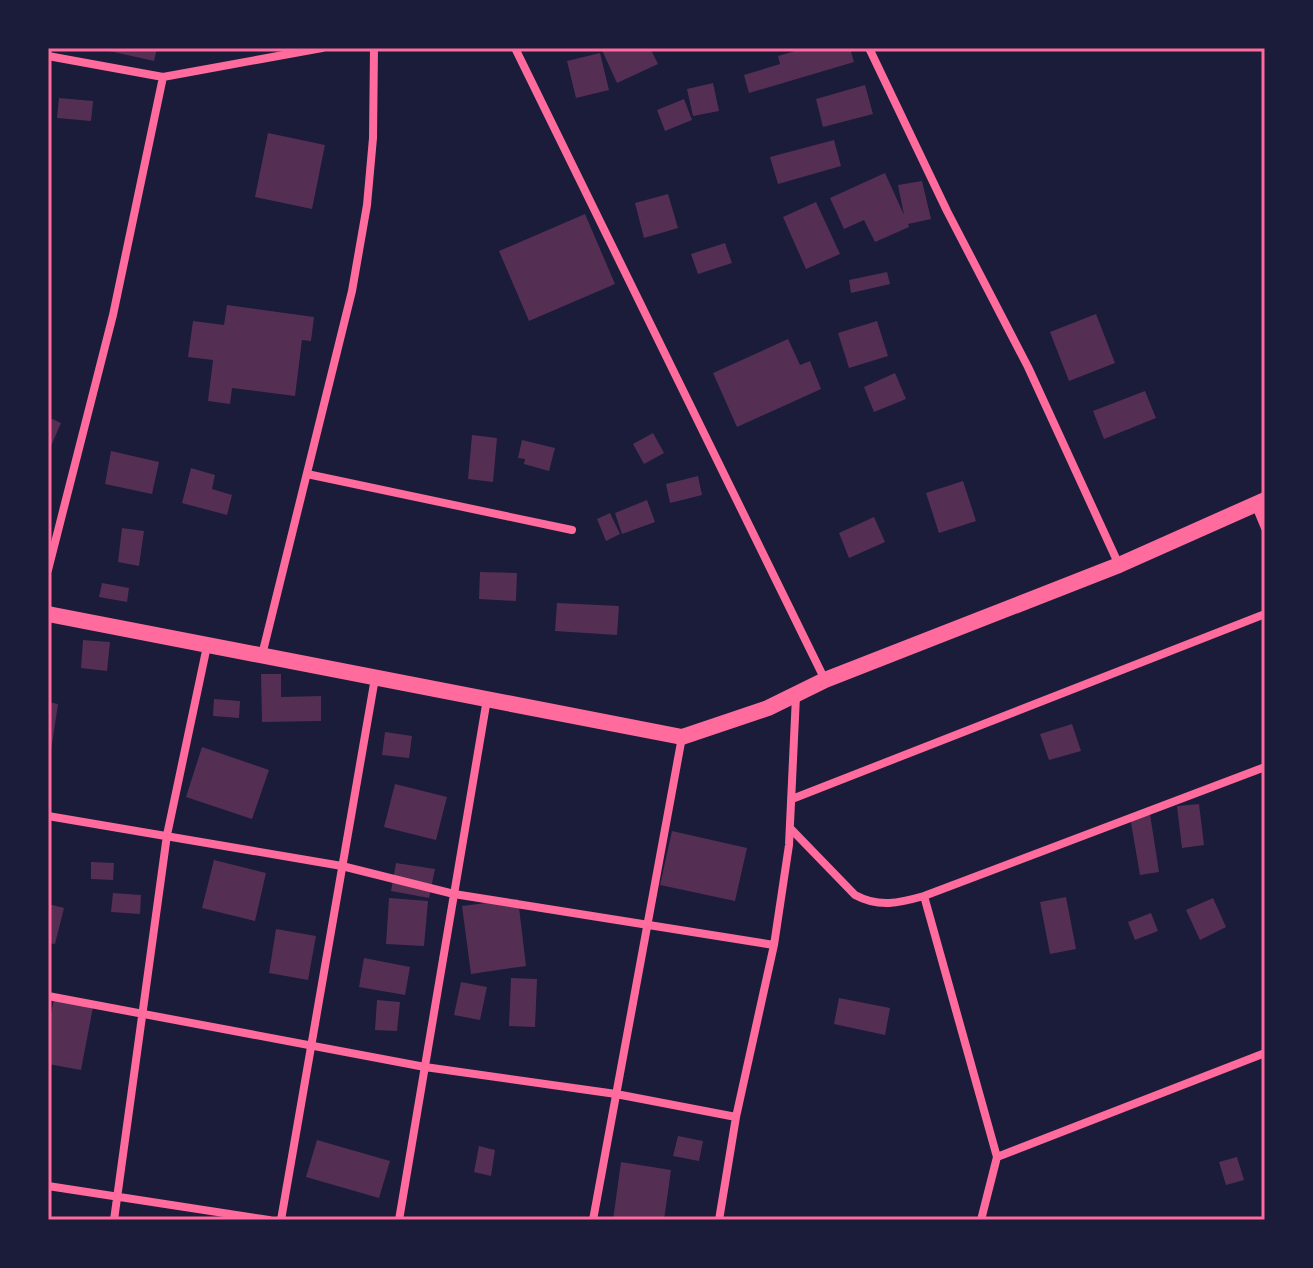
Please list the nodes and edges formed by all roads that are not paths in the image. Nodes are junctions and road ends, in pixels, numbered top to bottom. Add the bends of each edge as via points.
1 (322, 48) edge
2 (374, 48) edge
3 (515, 48) edge
4 (869, 48) edge
5 (48, 56) edge
6 (163, 77) junction
7 (307, 474) junction
8 (1260, 501) edge
9 (1265, 528) edge
10 (572, 530) dead end
11 (1119, 565) junction
12 (48, 570) edge
13 (48, 614) edge
14 (1265, 614) edge
15 (207, 646) junction
16 (262, 655) junction
17 (375, 677) junction
18 (825, 680) junction
19 (796, 695) junction
20 (487, 699) junction
21 (682, 737) junction
22 (1265, 767) edge
23 (792, 799) junction
24 (48, 816) edge
25 (791, 829) junction
26 (167, 835) junction
27 (342, 866) junction
28 (454, 894) junction
29 (924, 896) junction
30 (647, 924) junction
31 (774, 945) junction
32 (48, 996) edge
33 (142, 1012) junction
34 (310, 1045) junction
35 (1265, 1053) edge
36 (425, 1067) junction
37 (616, 1094) junction
38 (736, 1117) junction
39 (997, 1157) junction
40 (48, 1186) edge
41 (117, 1197) junction
42 (114, 1220) edge
43 (269, 1220) edge
44 (281, 1220) edge
45 (399, 1220) edge
46 (593, 1220) edge
47 (719, 1220) edge
48 (981, 1220) edge

1 - 6 street
2 - 7 street via 367,205 352,291
3 - 18 street
4 - 11 street via 1028,367
5 - 6 street
6 - 12 street via 113,315
7 - 10 street
7 - 16 street
8 - 9 street
8 - 11 main road
11 - 18 main road
13 - 15 main road
14 - 23 street
15 - 16 main road
15 - 26 street
16 - 17 main road
17 - 20 main road
17 - 27 street
18 - 19 main road
19 - 21 main road
19 - 23 street
20 - 21 main road
20 - 28 street
21 - 30 street
22 - 29 street
23 - 25 street
24 - 26 street
25 - 29 street via 867,902 881,905
25 - 31 street
26 - 27 street
26 - 33 street
27 - 28 street
27 - 34 street
28 - 30 street
28 - 36 street
29 - 39 street
30 - 31 street
30 - 37 street
31 - 38 street
32 - 33 street
33 - 34 street
33 - 41 street
34 - 36 street
34 - 44 street
35 - 39 street
36 - 37 street
36 - 45 street
37 - 38 street
37 - 46 street
38 - 47 street
39 - 48 street
40 - 41 street
41 - 42 street
41 - 43 street

